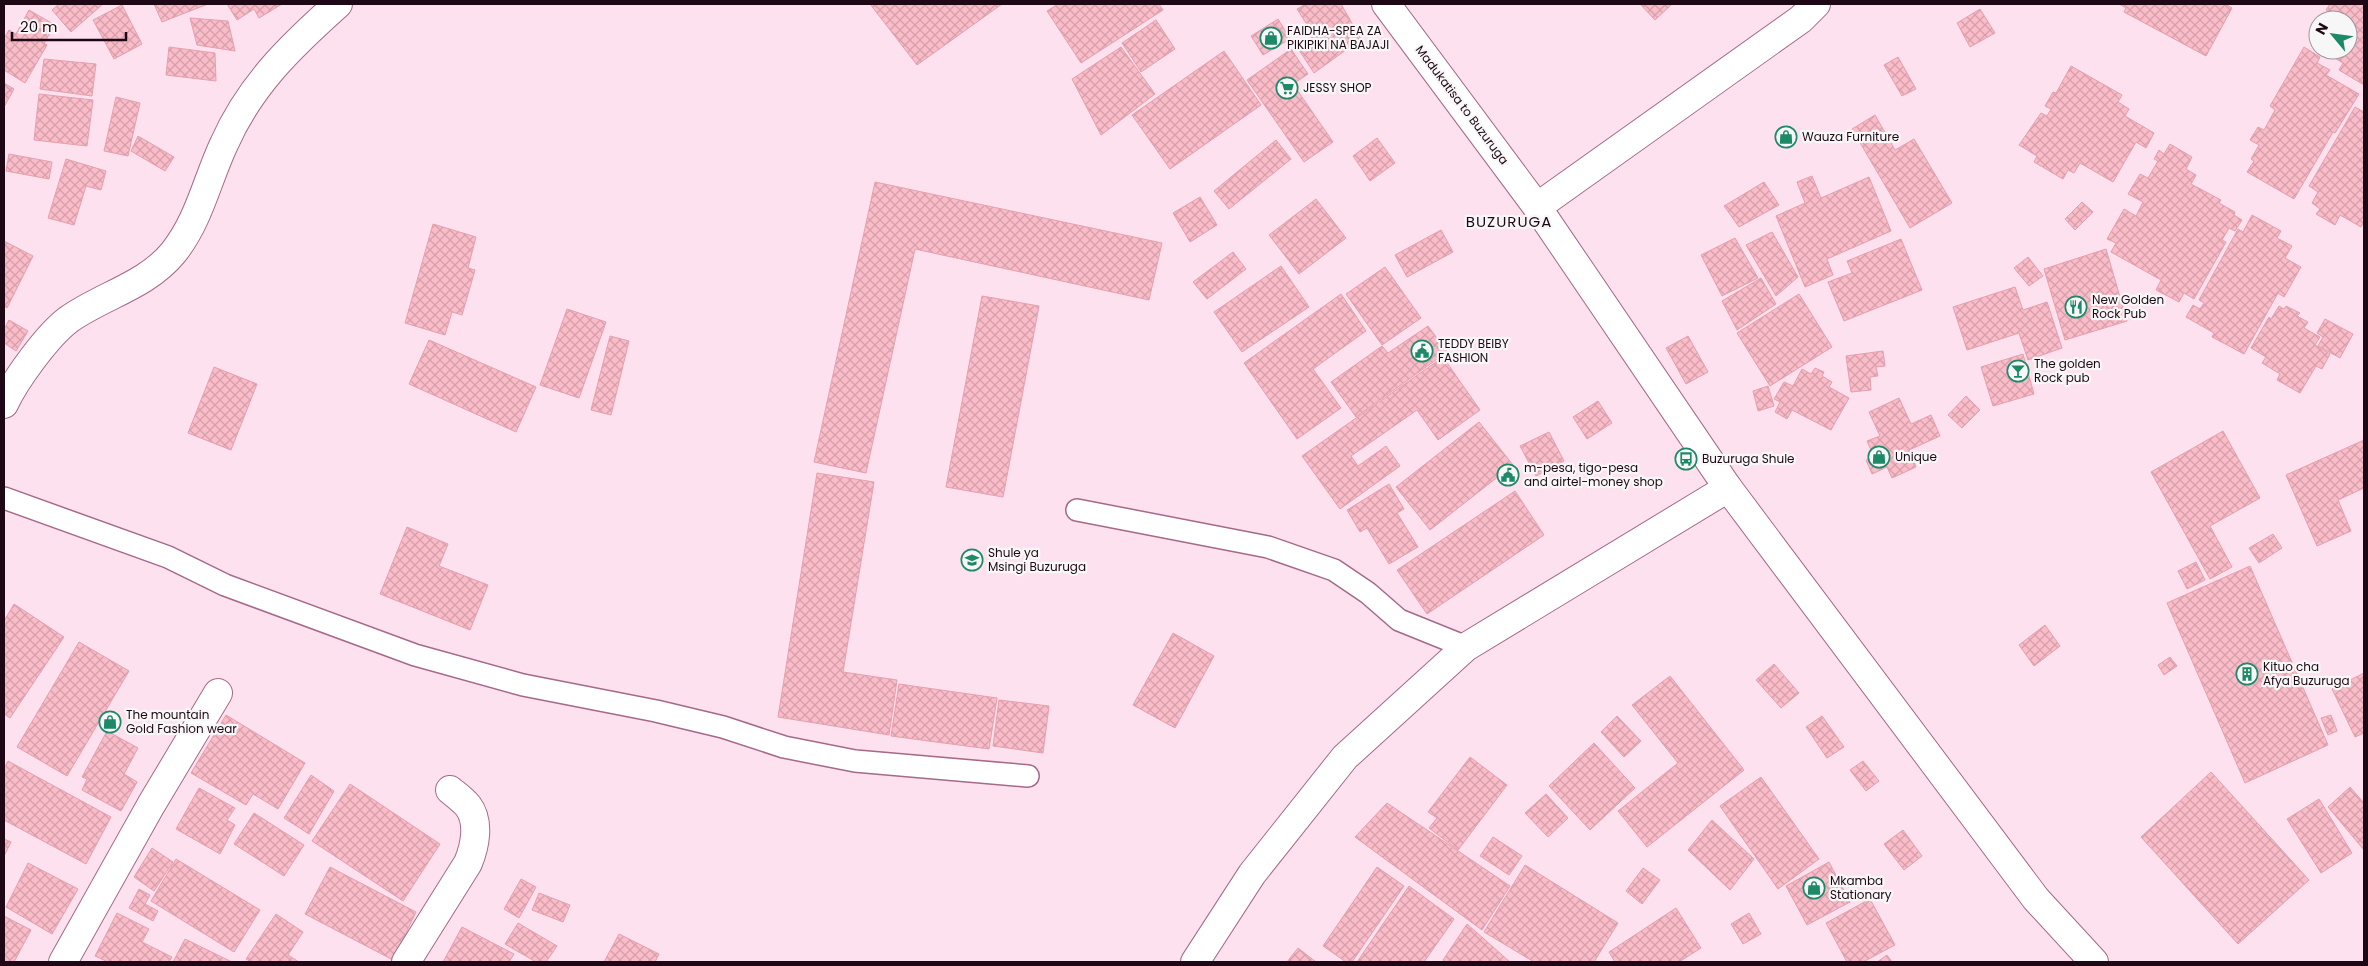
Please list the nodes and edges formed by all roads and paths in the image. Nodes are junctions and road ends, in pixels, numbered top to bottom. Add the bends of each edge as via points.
1 (338, 4) edge
2 (1386, 4) edge
3 (1816, 4) edge
4 (1537, 207) junction
5 (4, 404) edge
6 (1728, 488) junction
7 (4, 498) edge
8 (1077, 510) dead end
9 (1466, 647) junction
10 (218, 693) dead end
11 (1028, 776) dead end
12 (450, 790) dead end
13 (63, 962) edge
14 (406, 962) edge
15 (1196, 962) edge
16 (2094, 962) edge

1 - 5 street via 287,50 250,97 224,143 200,206 172,253 146,276 67,320 43,346
2 - 4 street, Madukatisa to Buzuruga
3 - 4 street via 1801,19
4 - 6 street, Madukatisa to Buzuruga
6 - 9 street
6 - 16 street, Madukatisa to Buzuruga via 2036,899
7 - 11 lane via 168,557 224,584 406,652 523,685 656,711 723,727 784,747 855,761
8 - 9 lane via 1268,547 1334,570 1368,592 1398,620
9 - 15 street via 1346,757 1252,874
10 - 13 street
12 - 14 street via 469,807 476,830 475,847

